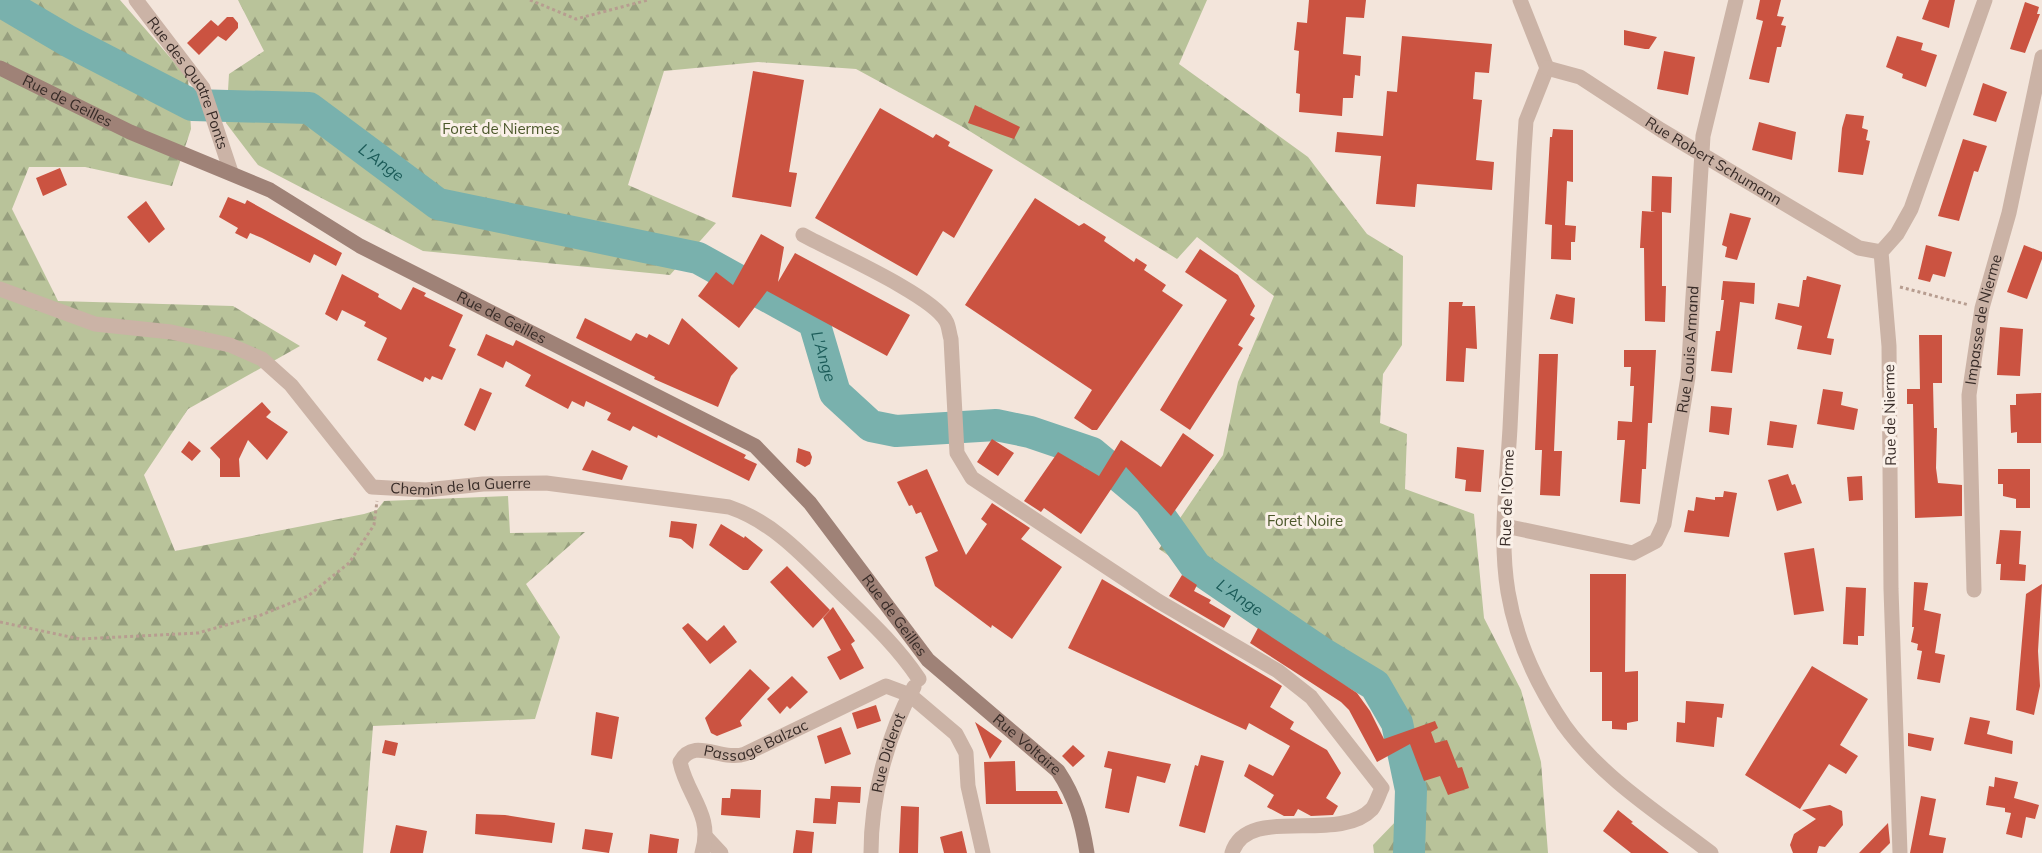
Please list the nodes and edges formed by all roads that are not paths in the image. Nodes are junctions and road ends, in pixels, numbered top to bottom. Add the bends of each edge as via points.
1 (136, 0) edge
2 (1520, 0) edge
3 (1736, 0) edge
4 (1985, 0) edge
5 (2042, 57) edge
6 (0, 68) edge
7 (1547, 68) junction
8 (1702, 154) junction
9 (231, 172) junction
10 (803, 235) dead end
11 (1881, 252) junction
12 (0, 289) edge
13 (1505, 526) junction
14 (1974, 590) dead end
15 (928, 660) junction
16 (919, 679) junction
17 (910, 695) junction
18 (707, 838) junction
19 (702, 853) edge
20 (721, 853) edge
21 (871, 853) edge
22 (984, 853) edge
23 (1087, 853) edge
24 (1232, 853) edge
25 (1711, 853) edge
26 (1900, 853) edge

1 - 9 street, Rue des Quatre Ponts via 203,88
2 - 7 street
3 - 8 street, Rue Louis Armand
4 - 11 street via 1911,209 1898,234
5 - 14 street, Impasse de Nierme via 2009,213 1982,308 1969,395
6 - 9 street, Rue de Geilles via 130,132
7 - 8 street, Rue Robert Schumann via 1580,77
7 - 13 street, Rue de l'Orme via 1526,121
8 - 11 street, Rue Robert Schumann via 1859,248
8 - 13 street, Rue Louis Armand via 1688,377 1664,524 1656,541 1634,554
9 - 15 street, Rue de Geilles via 279,195 360,246 755,446 810,503
10 - 24 street via 908,291 939,311 947,322 955,438 962,466 972,478 1158,601 1278,671 1311,697 1382,788 1372,809 1346,824 1251,829 1235,841
11 - 26 street, Rue de Nierme via 1889,346
12 - 16 street, Chemin de la Guerre via 95,324 171,332 231,345 262,359 291,385 372,487 426,490 546,483 729,507 748,514 793,547 901,652
13 - 25 street, Rue de l'Orme via 1513,615 1546,698 1608,774
15 - 16 street, Rue Diderot
15 - 23 street, Rue Voltaire via 1058,771 1081,815
16 - 17 street, Rue Diderot
17 - 18 street, Passage Balzac via 895,688 879,687 736,757 698,749 690,751 680,762 703,814
17 - 21 street, Rue Diderot via 885,762 871,832
17 - 22 street via 956,734 966,753 968,786
18 - 19 street
18 - 20 street

